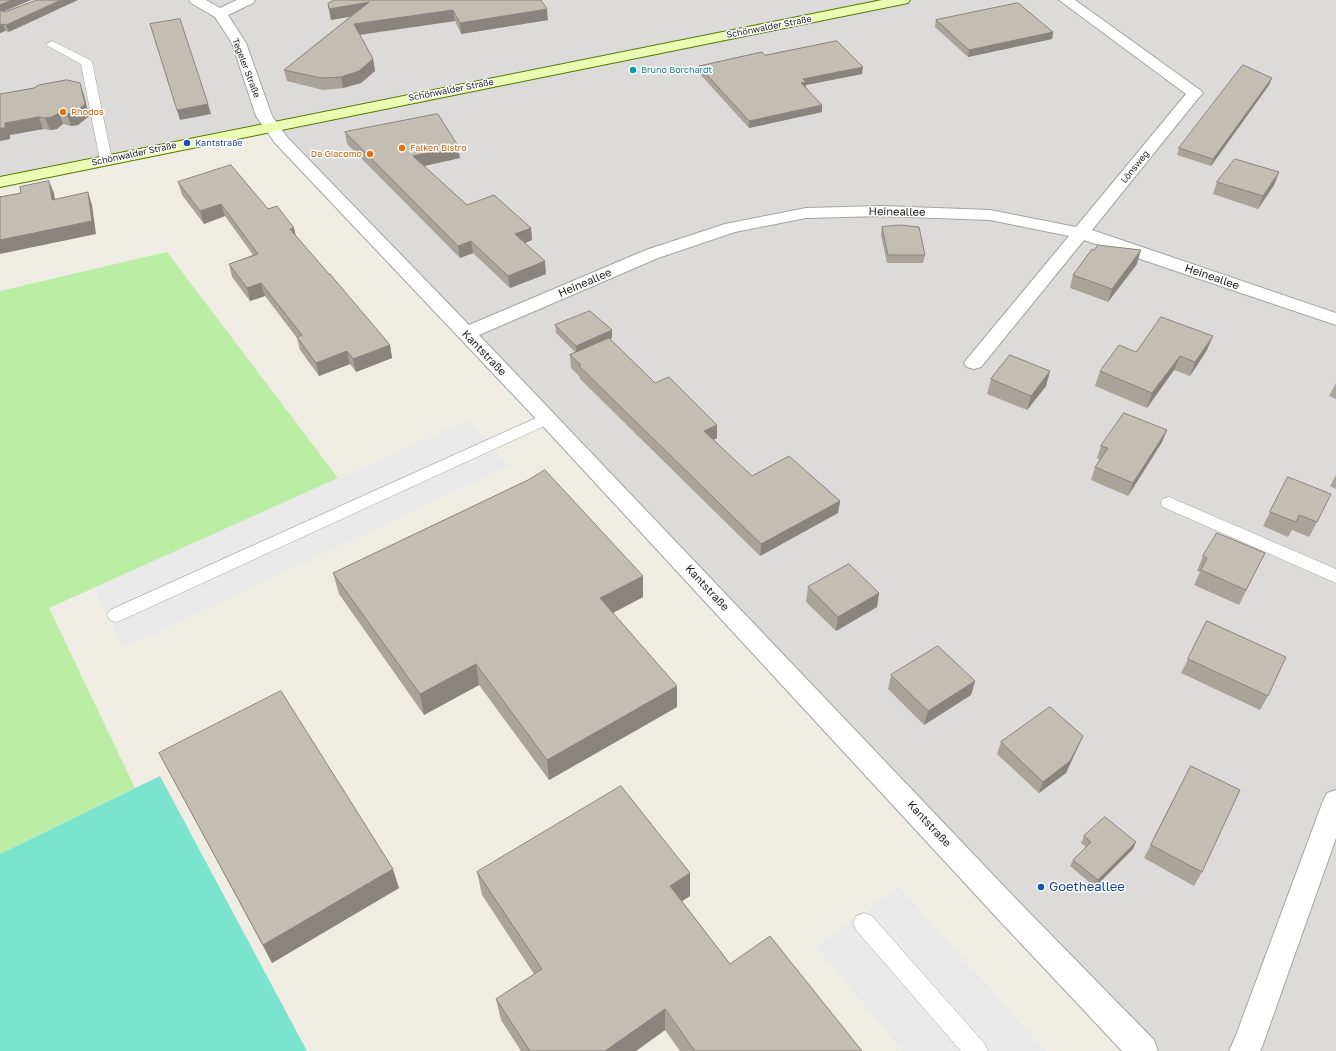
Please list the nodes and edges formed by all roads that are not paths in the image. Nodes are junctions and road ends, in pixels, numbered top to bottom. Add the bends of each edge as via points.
1 (196, 0) edge
2 (248, 0) edge
3 (903, 0) edge
4 (1066, 0) edge
5 (220, 14) junction
6 (52, 44) dead end
7 (270, 126) junction
8 (106, 160) junction
9 (0, 182) edge
10 (1082, 233) junction
11 (1336, 318) edge
12 (465, 334) junction
13 (974, 363) dead end
14 (547, 418) junction
15 (1169, 503) dead end
16 (1336, 576) edge
17 (116, 615) dead end
18 (1336, 802) edge
19 (864, 923) dead end
20 (976, 1051) edge
21 (1143, 1051) edge
22 (1244, 1051) edge

1 - 5 street, Tegeler Straße
2 - 5 street
3 - 7 main road, Schönwalder Straße
4 - 10 street, Lönsweg via 1195,93
5 - 7 street, Tegeler Straße via 239,43 264,116
6 - 8 lane via 86,62
7 - 8 main road, Schönwalder Straße
7 - 12 street, Kantstraße
8 - 9 main road, Schönwalder Straße
10 - 11 street, Heineallee
10 - 12 street, Heineallee via 990,215 882,211 806,213 731,228 652,254
10 - 13 street, Lönsweg
12 - 14 street, Kantstraße
14 - 17 lane
14 - 21 street, Kantstraße
15 - 16 lane
18 - 22 street via 1248,1047
19 - 20 lane

